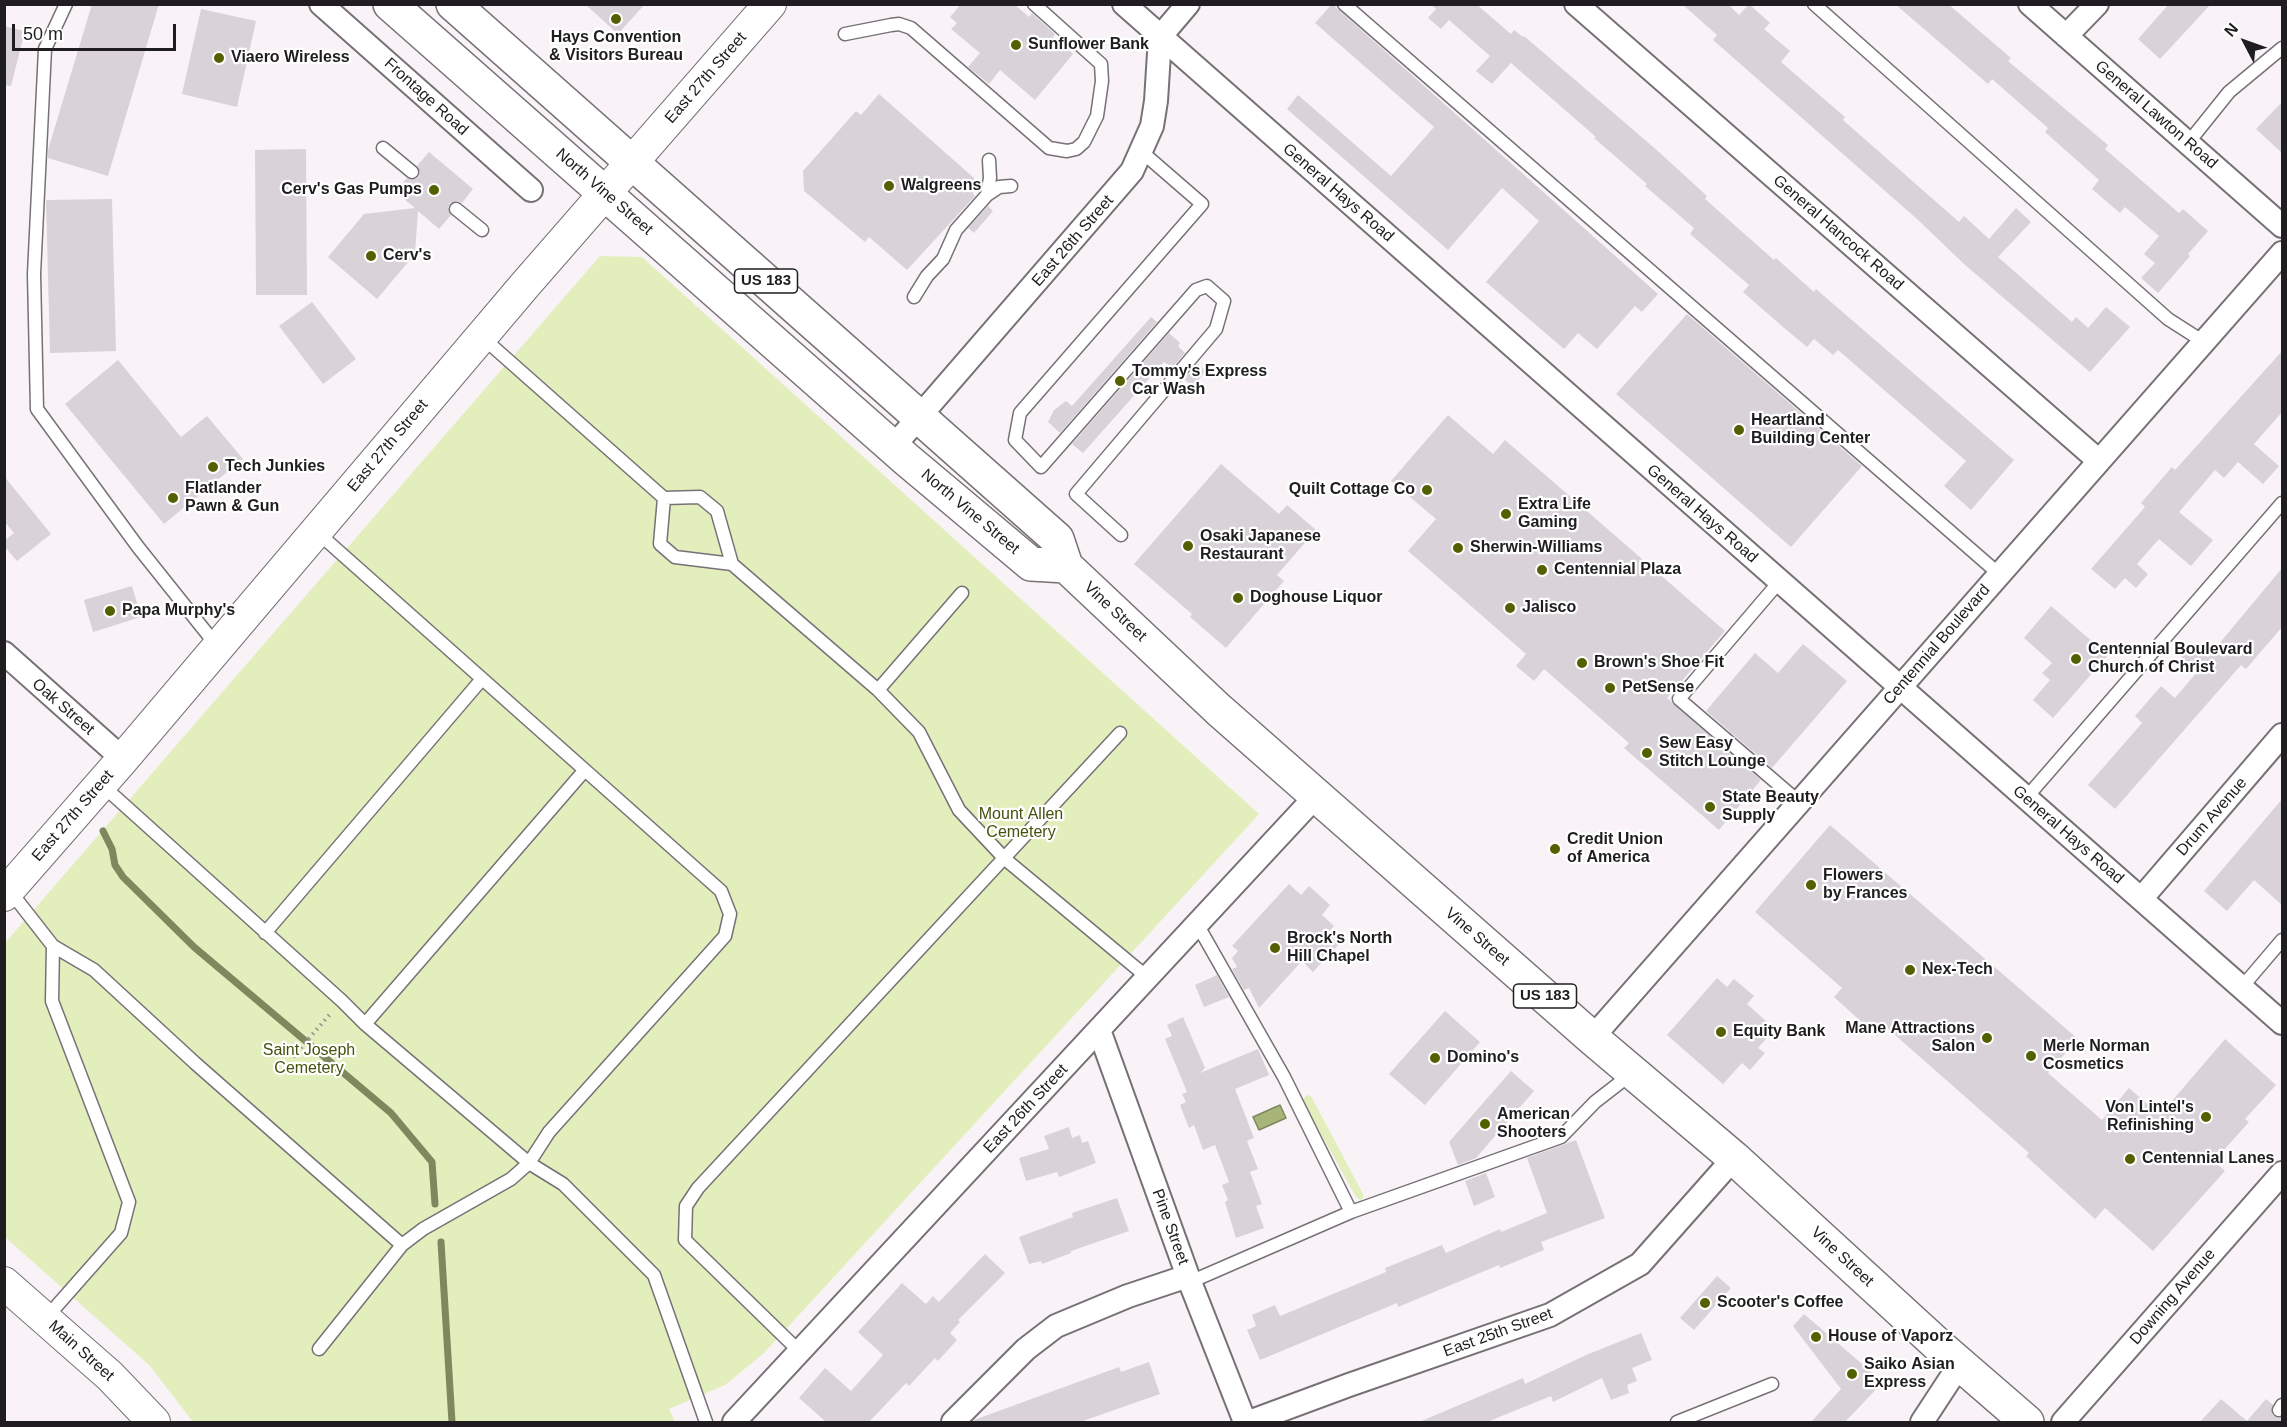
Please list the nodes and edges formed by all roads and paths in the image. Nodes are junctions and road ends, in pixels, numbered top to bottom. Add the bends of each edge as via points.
1 (66, 4) edge
2 (321, 4) edge
3 (390, 4) edge
4 (453, 4) edge
5 (770, 4) edge
6 (1034, 4) edge
7 (1124, 4) edge
8 (1188, 4) edge
9 (1344, 4) edge
10 (1576, 4) edge
11 (1814, 4) edge
12 (2030, 4) edge
13 (2097, 4) edge
14 (845, 34) dead end
15 (2066, 36) junction
16 (1160, 37) junction
17 (2283, 48) edge
18 (2188, 143) junction
19 (383, 148) dead end
20 (1142, 152) junction
21 (989, 159) dead end
22 (631, 162) junction
23 (412, 172) dead end
24 (1011, 186) dead end
25 (531, 190) dead end
26 (605, 193) junction
27 (987, 195) junction
28 (456, 209) dead end
29 (2283, 226) edge
30 (482, 230) dead end
31 (2283, 253) edge
32 (914, 297) dead end
33 (481, 336) junction
34 (2204, 342) junction
35 (920, 417) junction
36 (893, 447) junction
37 (2099, 462) junction
38 (664, 498) junction
39 (2283, 503) edge
40 (316, 531) junction
41 (1121, 535) dead end
42 (732, 564) junction
43 (1066, 566) junction
44 (2000, 574) junction
45 (1779, 582) junction
46 (962, 593) dead end
47 (218, 647) junction
48 (4, 654) edge
49 (482, 679) junction
50 (1899, 687) junction
51 (878, 690) junction
52 (1120, 733) dead end
53 (2283, 735) edge
54 (123, 759) junction
55 (584, 771) junction
56 (101, 784) junction
57 (1317, 795) junction
58 (2026, 798) junction
59 (1799, 802) junction
60 (1005, 859) junction
61 (7, 892) edge
62 (2141, 899) junction
63 (1197, 924) junction
64 (265, 933) junction
65 (2283, 940) edge
66 (53, 946) junction
67 (1148, 978) junction
68 (2242, 987) junction
69 (342, 1001) junction
70 (2283, 1023) edge
71 (365, 1024) junction
72 (1099, 1030) junction
73 (1592, 1038) junction
74 (293, 1057) dead end
75 (1633, 1072) junction
76 (1734, 1158) junction
77 (530, 1163) junction
78 (2283, 1173) edge
79 (1351, 1212) junction
80 (402, 1245) junction
81 (1189, 1279) junction
82 (4, 1283) edge
83 (45, 1319) junction
84 (319, 1349) dead end
85 (800, 1352) junction
86 (1960, 1364) junction
87 (1772, 1384) dead end
88 (154, 1422) edge
89 (706, 1422) edge
90 (734, 1422) edge
91 (953, 1422) edge
92 (1247, 1422) edge
93 (1677, 1422) edge
94 (1922, 1422) edge
95 (2027, 1422) edge
96 (2063, 1422) edge

1 - 47 lane via 45,49 34,274 38,409 138,547
2 - 25 street, Frontage Road
3 - 26 main road, North Vine Street / US 183
4 - 22 main road, US 183
5 - 22 main road, East 27th Street
6 - 14 lane via 1101,64 1100,98 1093,124 1076,149 1049,148 911,28 891,24
7 - 16 street, General Hays Road
8 - 16 street
9 - 44 lane
10 - 37 street, General Hancock Road
11 - 34 lane via 2168,319
12 - 15 street, General Lawton Road
13 - 15 street
15 - 18 street, General Lawton Road
16 - 20 street, East 26th Street via 1156,101
16 - 45 street, General Hays Road
17 - 18 lane via 2229,92
18 - 29 street, General Lawton Road
19 - 23 lane
20 - 35 street, East 26th Street via 1118,189
20 - 41 lane via 1202,204 1020,413 1015,440 1041,467 1196,290 1207,286 1224,301 1216,328 1076,494
21 - 27 lane
22 - 26 main road, East 27th Street
22 - 35 main road, US 183
24 - 27 lane via 999,187
26 - 33 main road, East 27th Street
26 - 36 main road, North Vine Street / US 183
27 - 32 lane via 956,230 942,259
28 - 30 lane
31 - 34 street, Centennial Boulevard
33 - 38 lane
33 - 40 main road, East 27th Street
34 - 37 street, Centennial Boulevard
35 - 36 street, East 26th Street
35 - 43 main road, US 183 via 1057,538
36 - 43 main road, North Vine Street / US 183 via 1031,564
37 - 44 street, Centennial Boulevard
38 - 42 lane via 700,497 717,511
38 - 42 lane via 660,544 675,557
39 - 58 lane
40 - 47 main road, East 27th Street
40 - 49 lane
42 - 51 lane
43 - 57 main road, Vine Street / US 183 via 1219,710
44 - 50 street, Centennial Boulevard
45 - 50 street, General Hays Road
45 - 59 lane via 1679,699
46 - 51 lane
47 - 54 main road, East 27th Street
48 - 54 street, Oak Street
49 - 55 lane
49 - 64 lane
50 - 58 street, General Hays Road
50 - 59 street, Centennial Boulevard
51 - 60 lane via 919,732 959,810
52 - 60 lane
53 - 62 street, Drum Avenue
54 - 56 main road, East 27th Street
55 - 71 lane
55 - 77 lane via 721,891 730,914 725,936 549,1131
56 - 61 main road, East 27th Street
56 - 64 lane
57 - 63 street, East 26th Street
57 - 73 main road, Vine Street / US 183
58 - 62 street, General Hays Road
59 - 73 street, Centennial Boulevard
60 - 67 lane
60 - 85 lane via 706,1179 686,1206 686,1240
61 - 66 lane
62 - 68 street, General Hays Road
63 - 67 street, East 26th Street
63 - 79 lane via 1284,1077
64 - 69 lane
65 - 68 lane
66 - 80 lane via 94,970
66 - 83 lane via 52,1001 129,1202 121,1233
67 - 72 street, East 26th Street
68 - 70 street, General Hays Road
69 - 71 lane
69 - 74 path
71 - 77 lane
72 - 81 street, Pine Street
72 - 85 street, East 26th Street
73 - 75 main road, Vine Street / US 183
75 - 76 main road, Vine Street / US 183
75 - 79 lane via 1594,1102 1561,1137
76 - 86 main road, Vine Street / US 183
76 - 92 street, East 25th Street via 1640,1264 1550,1316
77 - 80 lane via 511,1179
77 - 89 lane via 563,1184 654,1275
78 - 96 street, Downing Avenue
79 - 81 lane
80 - 84 lane
81 - 91 street via 1128,1296 1056,1326 1026,1349
81 - 92 street, Pine Street
82 - 83 main road, Main Street
83 - 88 main road, Main Street via 110,1376
85 - 90 street, East 26th Street
86 - 94 street
86 - 95 main road, Vine Street / US 183
87 - 93 lane

